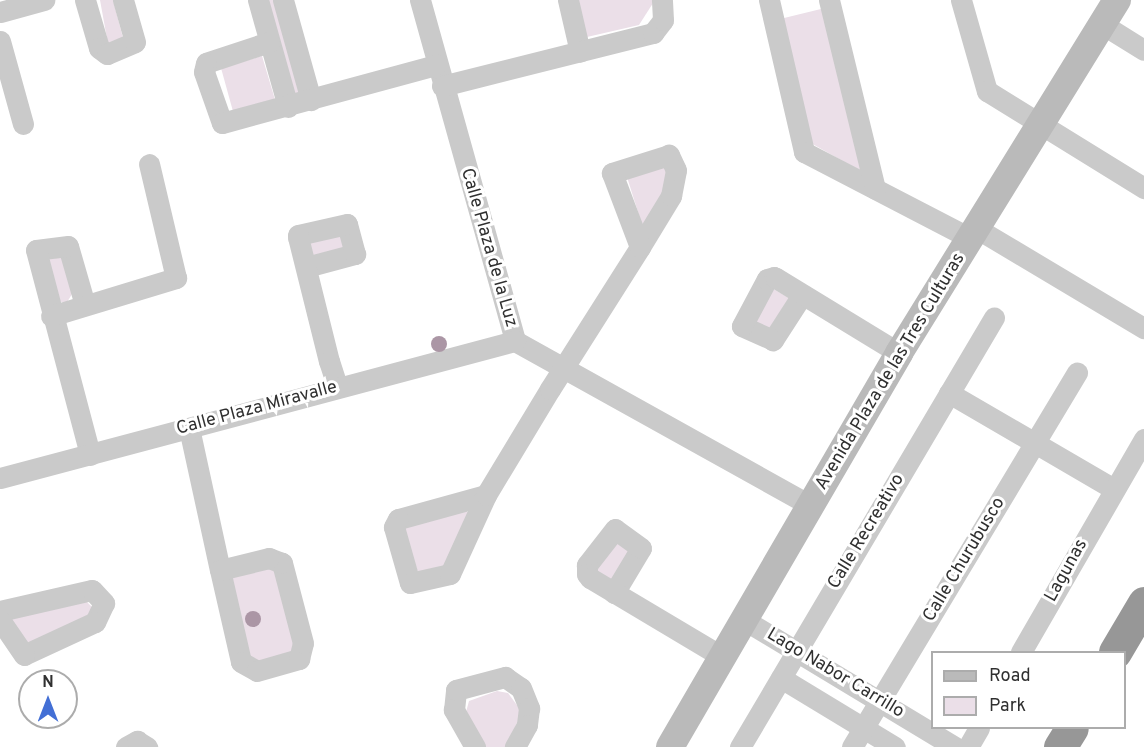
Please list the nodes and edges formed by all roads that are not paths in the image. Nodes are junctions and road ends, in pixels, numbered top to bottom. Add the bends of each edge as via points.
1 (44, 0) edge
2 (85, 0) edge
3 (123, 0) edge
4 (258, 0) edge
5 (283, 0) edge
6 (420, 0) edge
7 (568, 0) edge
8 (662, 0) edge
9 (769, 0) edge
10 (829, 0) edge
11 (961, 0) edge
12 (1117, 0) edge
13 (0, 12) edge
14 (1102, 24) junction
15 (0, 41) edge
16 (269, 42) junction
17 (1144, 50) edge
18 (580, 51) junction
19 (436, 65) junction
20 (442, 86) junction
21 (311, 100) junction
22 (288, 107) junction
23 (23, 124) dead end
24 (1041, 127) junction
25 (149, 164) dead end
26 (875, 188) junction
27 (1144, 188) edge
28 (965, 231) junction
29 (640, 247) dead end
30 (306, 267) dead end
31 (802, 295) dead end
32 (85, 305) junction
33 (51, 316) junction
34 (994, 318) dead end
35 (1144, 328) edge
36 (515, 341) junction
37 (899, 354) junction
38 (564, 366) junction
39 (1077, 372) dead end
40 (338, 388) junction
41 (949, 393) junction
42 (189, 428) junction
43 (1144, 438) edge
44 (1036, 444) junction
45 (90, 454) junction
46 (0, 478) edge
47 (1114, 489) junction
48 (486, 495) junction
49 (812, 506) junction
50 (220, 570) junction
51 (614, 593) dead end
52 (1144, 603) edge
53 (0, 612) edge
54 (0, 620) edge
55 (746, 621) junction
56 (1022, 651) edge
57 (1116, 651) edge
58 (714, 652) junction
59 (796, 652) junction
60 (781, 678) junction
61 (880, 699) junction
62 (864, 727) junction
63 (978, 729) edge
64 (1071, 729) edge
65 (126, 747) edge
66 (147, 747) edge
67 (475, 747) edge
68 (515, 747) edge
69 (670, 747) edge
70 (740, 747) edge
71 (852, 747) edge
72 (895, 747) edge
73 (955, 747) edge
74 (968, 747) edge
75 (1060, 747) edge

1 - 13 street
2 - 3 street via 99,48 107,54 135,42
4 - 16 street
5 - 21 street
6 - 19 street, Calle Plaza de la Luz
7 - 18 street
8 - 18 street via 663,20 653,33
9 - 26 street via 802,149
10 - 26 street
11 - 24 street via 987,91
12 - 14 street, Avenida Plaza de las Tres Culturas
14 - 17 street
14 - 24 street, Avenida Plaza de las Tres Culturas
15 - 23 street
16 - 22 street
16 - 22 street via 206,63 217,119 230,124
18 - 20 street
19 - 20 street, Calle Plaza de la Luz
19 - 21 street
20 - 36 street, Calle Plaza de la Luz
21 - 22 street
24 - 27 street
24 - 28 street, Avenida Plaza de las Tres Culturas
25 - 32 street via 177,275
26 - 28 street
28 - 35 street
28 - 37 street, Avenida Plaza de las Tres Culturas
29 - 38 street
30 - 40 street
31 - 37 street
32 - 33 street
32 - 33 street via 68,246 60,243 35,251
33 - 45 street
34 - 41 street, Calle Recreativo
36 - 38 street, Calle Plaza de la Luz
36 - 40 street, Calle Plaza Miravalle
37 - 49 street, Avenida Plaza de las Tres Culturas
38 - 48 street
38 - 49 street, Calle Plaza de la Luz
39 - 44 street, Calle Churubusco
40 - 42 street, Calle Plaza Miravalle
41 - 44 street
41 - 59 street, Calle Recreativo
42 - 45 street, Calle Plaza Miravalle
42 - 50 street
43 - 47 street, Lagunas
44 - 47 street
44 - 61 street, Calle Churubusco
45 - 46 street, Calle Plaza Miravalle
47 - 56 street, Lagunas
48 - 48 street via 448,576 410,584 394,527 398,519
49 - 55 street, Avenida Plaza de las Tres Culturas
50 - 50 street via 246,670 299,659 303,643 282,563 268,558
51 - 58 street
52 - 57 highway
53 - 54 street via 92,590 104,603 95,622 24,656
55 - 58 street, Avenida Plaza de las Tres Culturas
55 - 59 street, Lago Nabor Carrillo
58 - 69 street, Avenida Plaza de las Tres Culturas
59 - 60 street, Calle Recreativo
59 - 61 street, Lago Nabor Carrillo
60 - 62 street, Lago Nabor Carrillo
60 - 70 street, Calle Recreativo
61 - 62 street, Calle Churubusco
61 - 73 street, Lago Nabor Carrillo
62 - 71 street, Calle Churubusco
62 - 72 street, Lago Nabor Carrillo
63 - 74 street
64 - 75 highway
65 - 66 street via 141,741
67 - 68 street via 454,710 456,690 505,677 521,688 529,708 527,725

